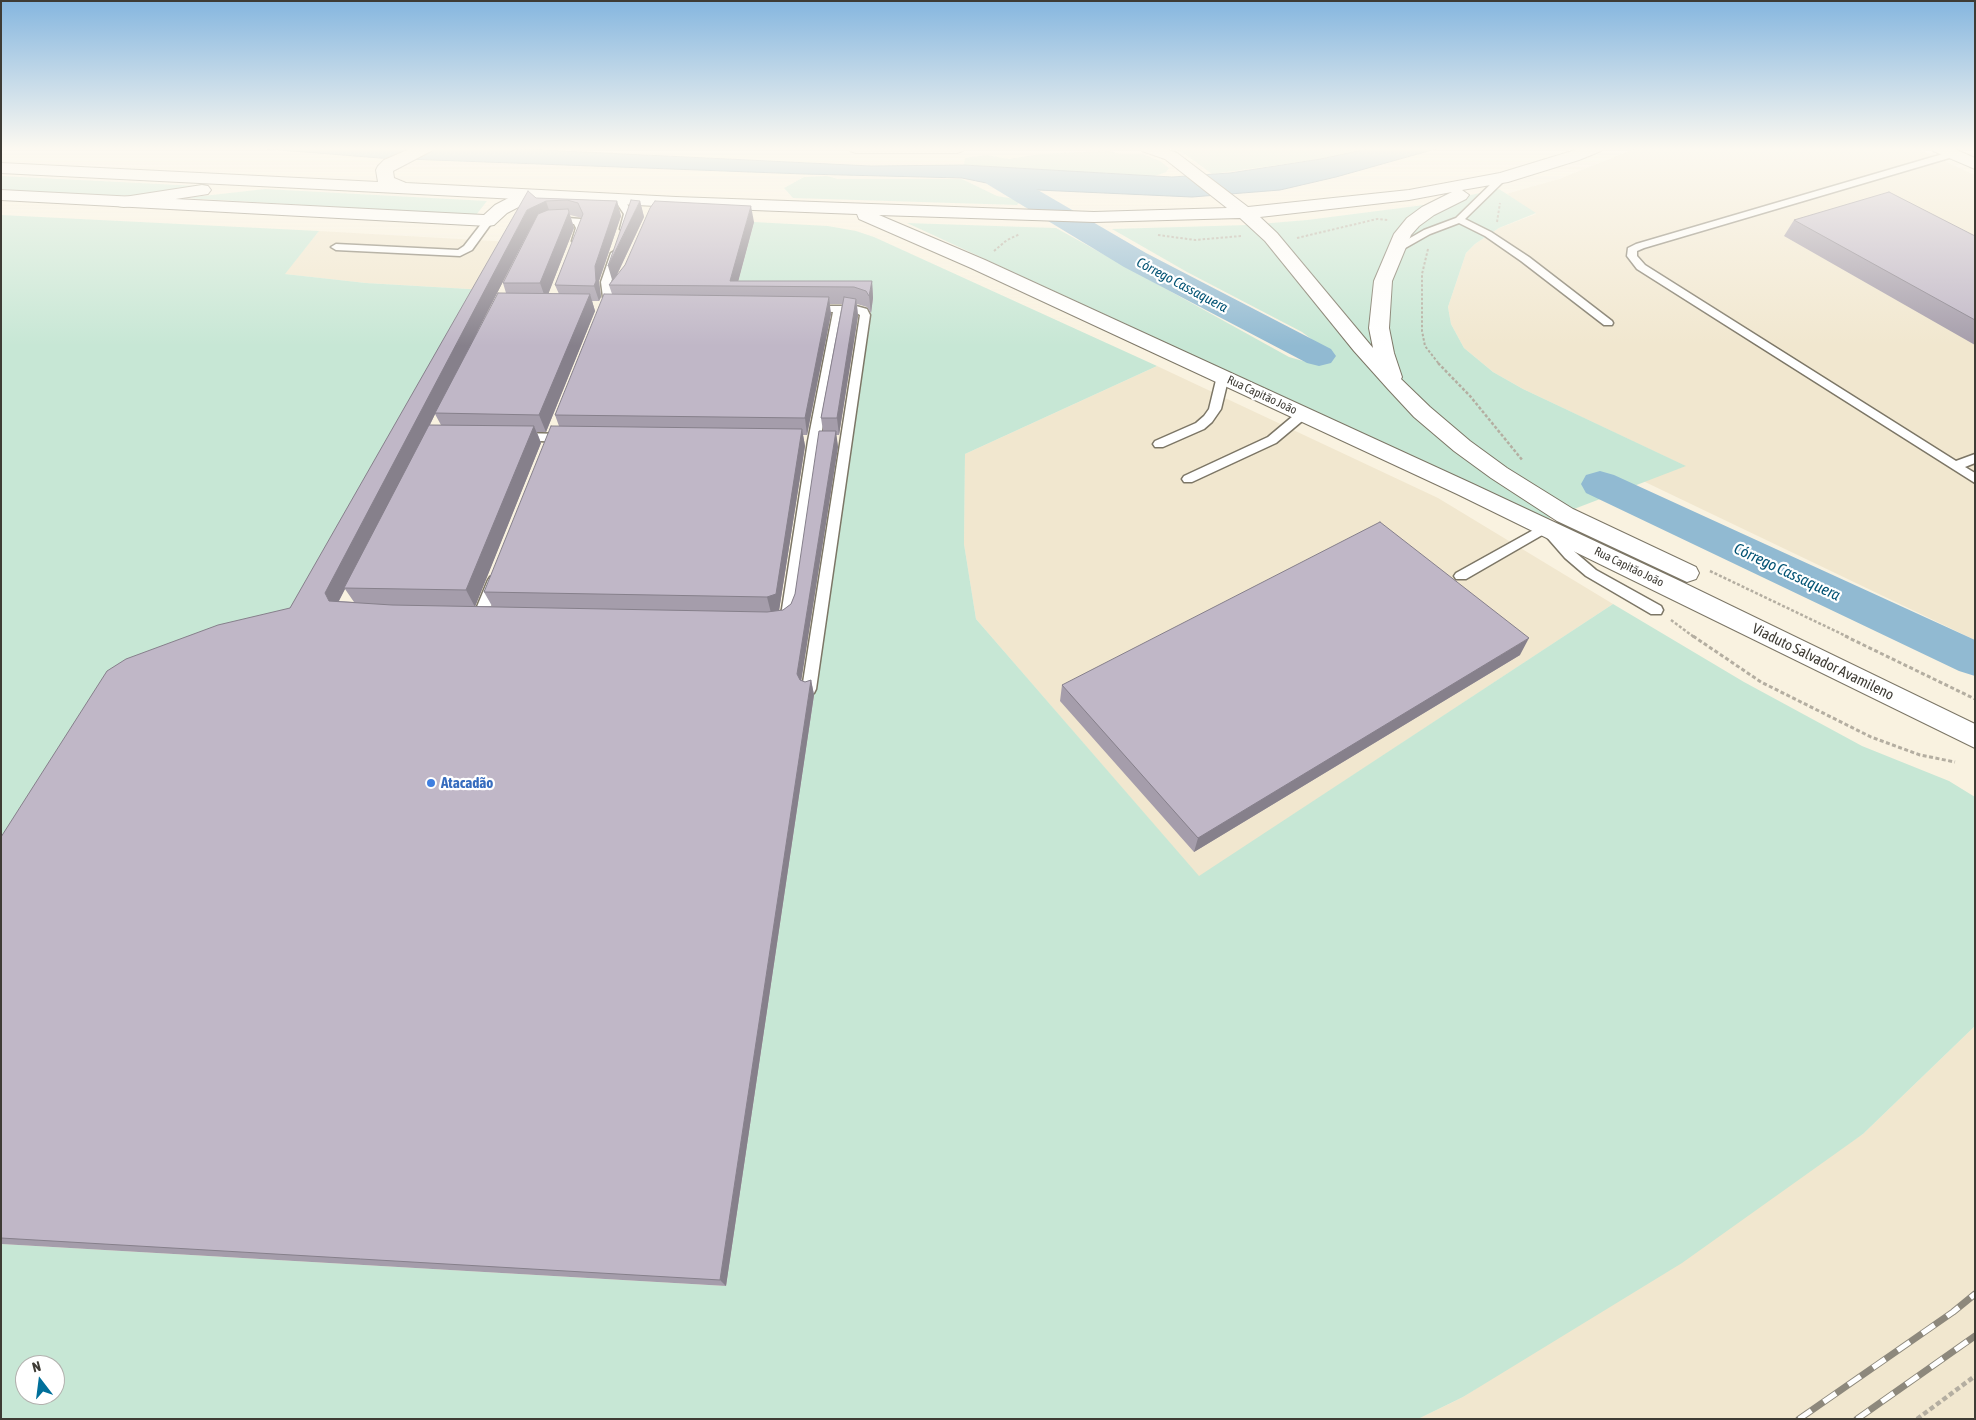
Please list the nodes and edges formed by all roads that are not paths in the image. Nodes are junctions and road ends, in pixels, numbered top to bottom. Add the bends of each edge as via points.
1 (359, 214) edge
2 (495, 214) edge
3 (628, 214) edge
4 (862, 214) edge
5 (1015, 214) edge
6 (1197, 214) edge
7 (1246, 214) edge
8 (1423, 214) edge
9 (1465, 214) edge
10 (1742, 214) edge
11 (1459, 220) junction
12 (488, 221) junction
13 (542, 224) edge
14 (336, 247) dead end
15 (1396, 249) junction
16 (571, 254) edge
17 (618, 286) edge
18 (608, 297) junction
19 (612, 308) edge
20 (801, 309) edge
21 (839, 309) junction
22 (1608, 324) dead end
23 (1223, 376) junction
24 (1395, 385) junction
25 (1302, 414) junction
26 (509, 437) edge
27 (582, 438) edge
28 (797, 441) edge
29 (814, 441) junction
30 (846, 441) junction
31 (1159, 444) dead end
32 (1975, 458) edge
33 (1955, 466) junction
34 (1188, 479) dead end
35 (1975, 479) edge
36 (1546, 527) junction
37 (499, 570) edge
38 (1461, 576) dead end
39 (1688, 576) junction
40 (1656, 610) road end
41 (498, 614) edge
42 (762, 620) edge
43 (810, 689) edge
44 (1975, 716) edge
45 (1975, 737) edge

1 - 12 main road
2 - 12 main road
3 - 18 lane via 606,282
4 - 23 main road, Rua Capitão João
5 - 6 main road via 1094,217
7 - 24 main road, Rua Capitão João via 1280,246
8 - 15 main road via 1409,226
9 - 11 lane
10 - 33 lane via 1640,246 1632,250 1632,256 1641,266
11 - 15 lane
11 - 22 lane via 1525,259
12 - 14 lane via 468,248 460,253
13 - 16 lane via 560,219 578,221 581,228
15 - 24 main road via 1383,281 1379,328
17 - 18 lane
18 - 19 lane via 603,308
20 - 21 lane
21 - 29 lane
21 - 30 lane via 856,309 865,315
23 - 25 main road, Rua Capitão João
23 - 31 lane via 1208,419 1200,426
24 - 39 main road, Rua Capitão João via 1462,446 1532,495 1565,515
25 - 34 lane via 1272,440
25 - 36 main road, Rua Capitão João
26 - 27 lane
28 - 29 lane
29 - 30 lane
29 - 42 lane via 789,609 781,619
30 - 43 lane
32 - 33 lane
33 - 35 lane
36 - 38 lane
36 - 39 main road, Rua Capitão João
36 - 40 lane via 1591,573
37 - 41 lane via 476,614
39 - 44 main road, Viaduto Salvador Avamileno
39 - 45 main road, Viaduto Salvador Avamileno

